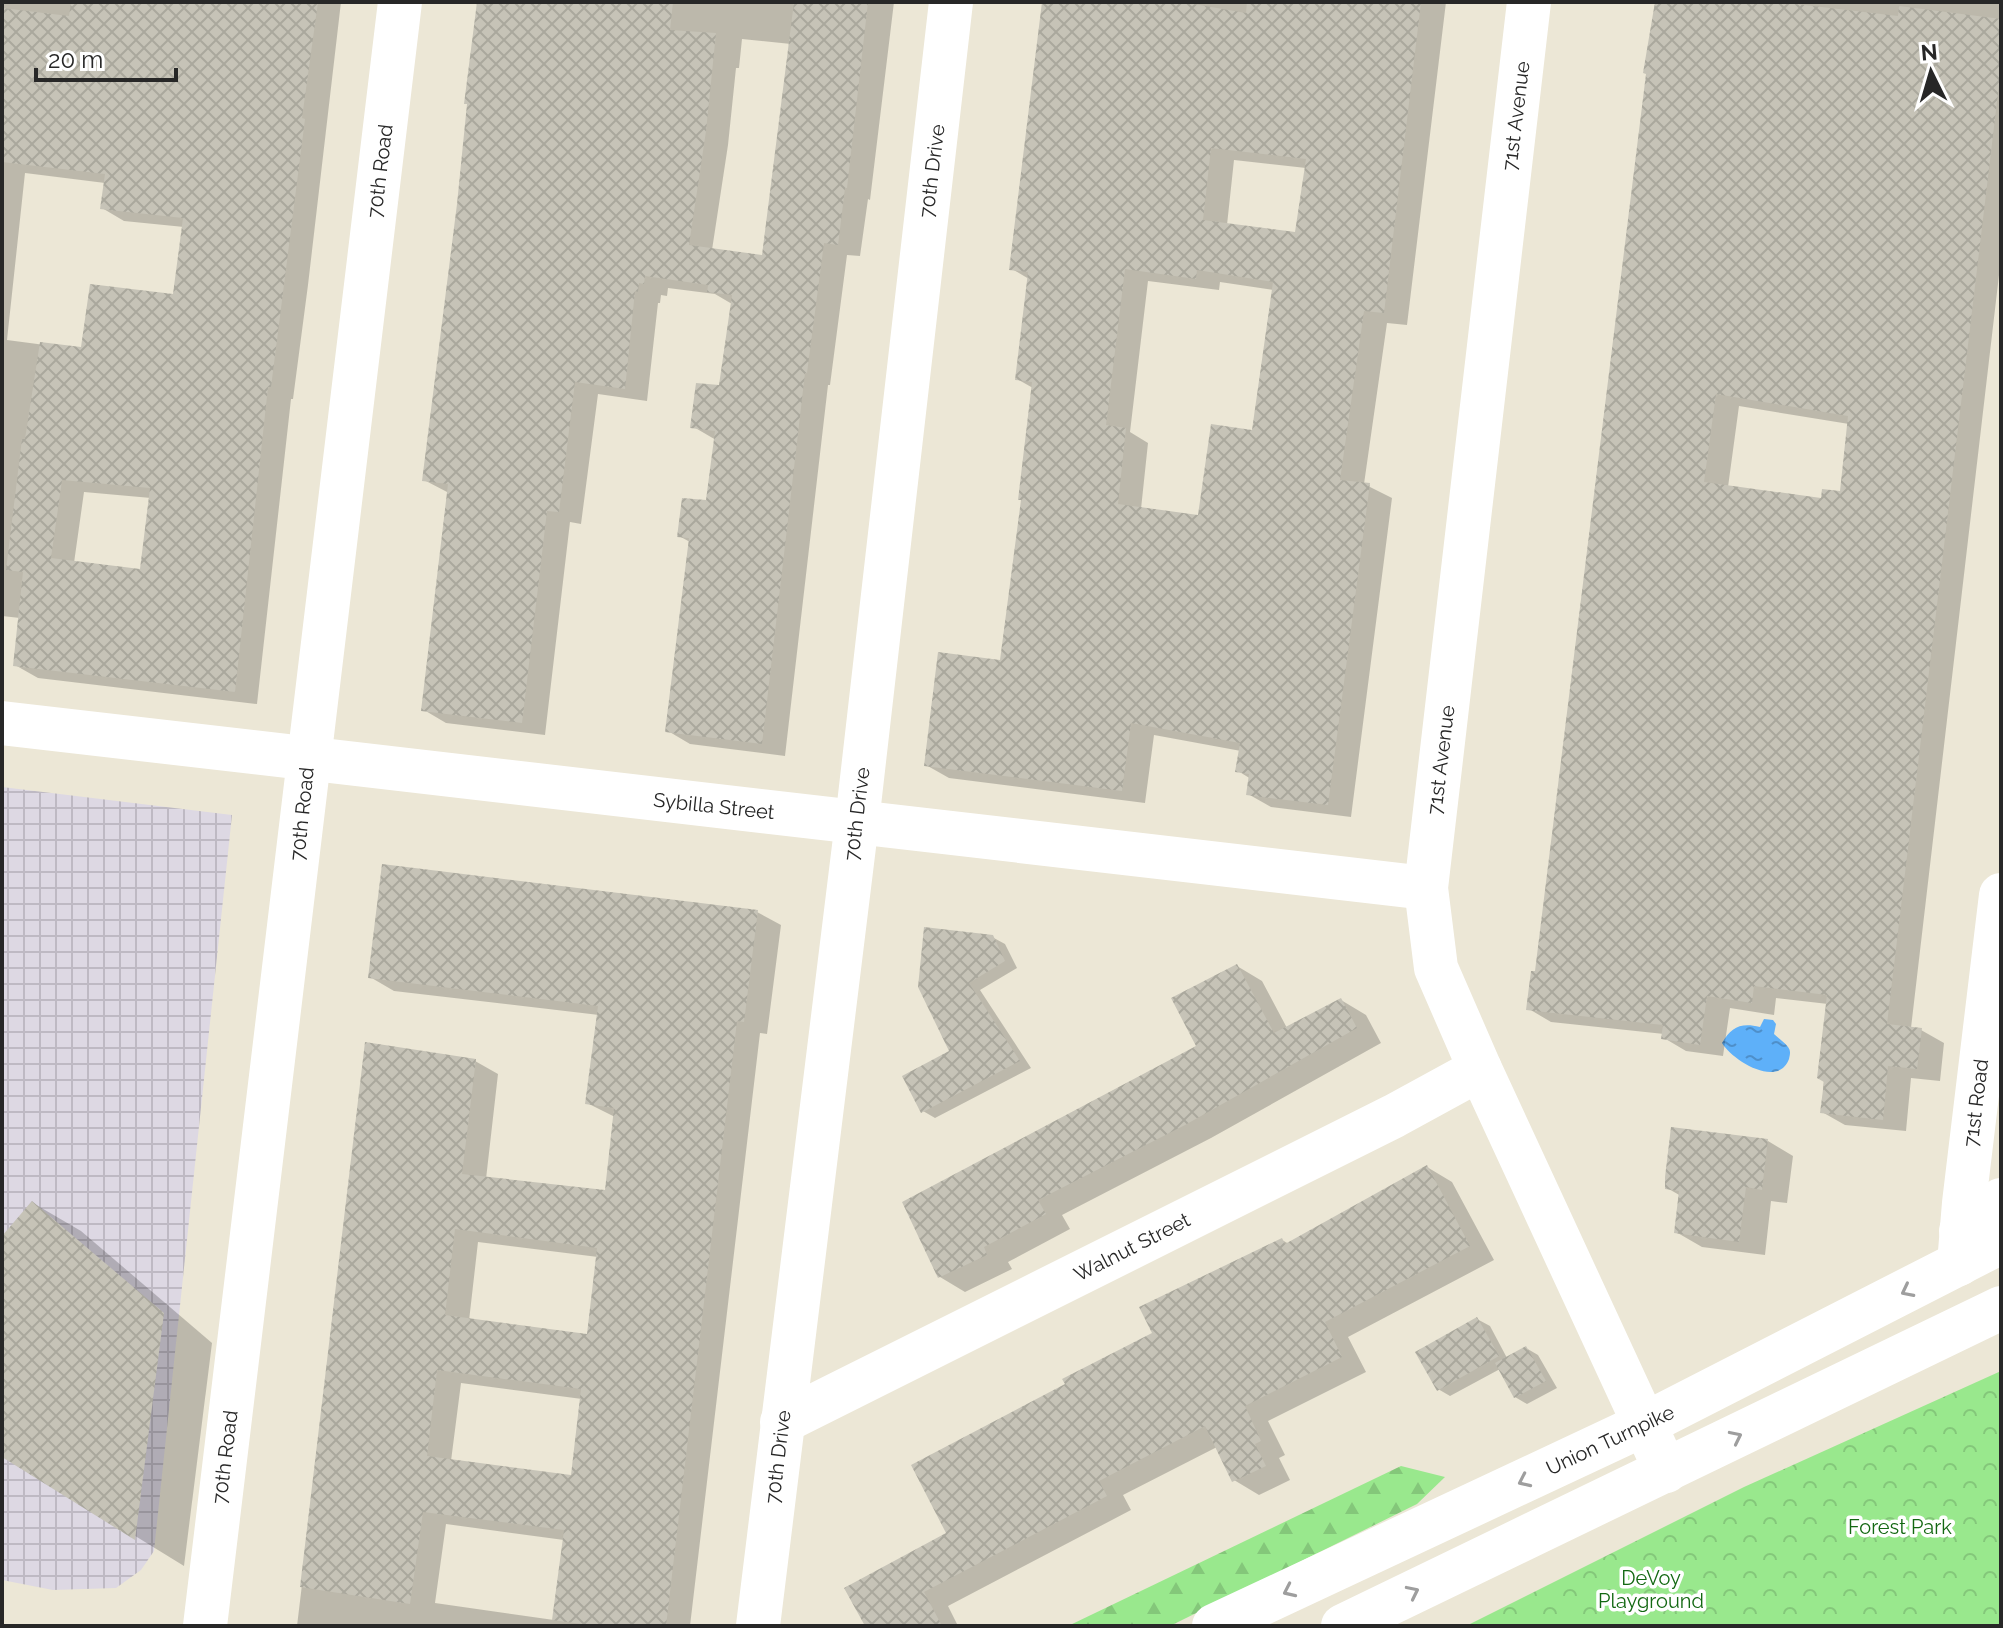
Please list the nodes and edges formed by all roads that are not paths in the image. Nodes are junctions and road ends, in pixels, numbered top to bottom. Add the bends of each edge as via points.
1 (400, 2) edge
2 (951, 2) edge
3 (1529, 2) edge
4 (2, 723) edge
5 (309, 759) junction
6 (857, 822) junction
7 (1426, 888) junction
8 (2001, 895) edge
9 (1480, 1069) junction
10 (2001, 1200) edge
11 (1974, 1246) edge
12 (2001, 1308) edge
13 (782, 1422) junction
14 (1645, 1424) junction
15 (1666, 1471) junction
16 (205, 1626) edge
17 (758, 1626) edge
18 (1214, 1626) edge
19 (1343, 1626) edge

1 - 5 street, 70th Road
2 - 6 street, 70th Drive
3 - 7 street, 71st Avenue
4 - 5 street, Sybilla Street
5 - 6 street, Sybilla Street
5 - 16 street, 70th Road
6 - 7 street, Sybilla Street
6 - 13 street, 70th Drive
7 - 9 street, 71st Avenue via 1436,968
8 - 11 street, 71st Road
9 - 13 street, Walnut Street
9 - 14 street, 71st Avenue
10 - 11 street, Union Turnpike
11 -> 14 street, Union Turnpike
15 -> 12 street
13 - 17 street, 70th Drive
14 - 15 street, 71st Avenue
14 -> 18 street, Union Turnpike
19 -> 15 street

